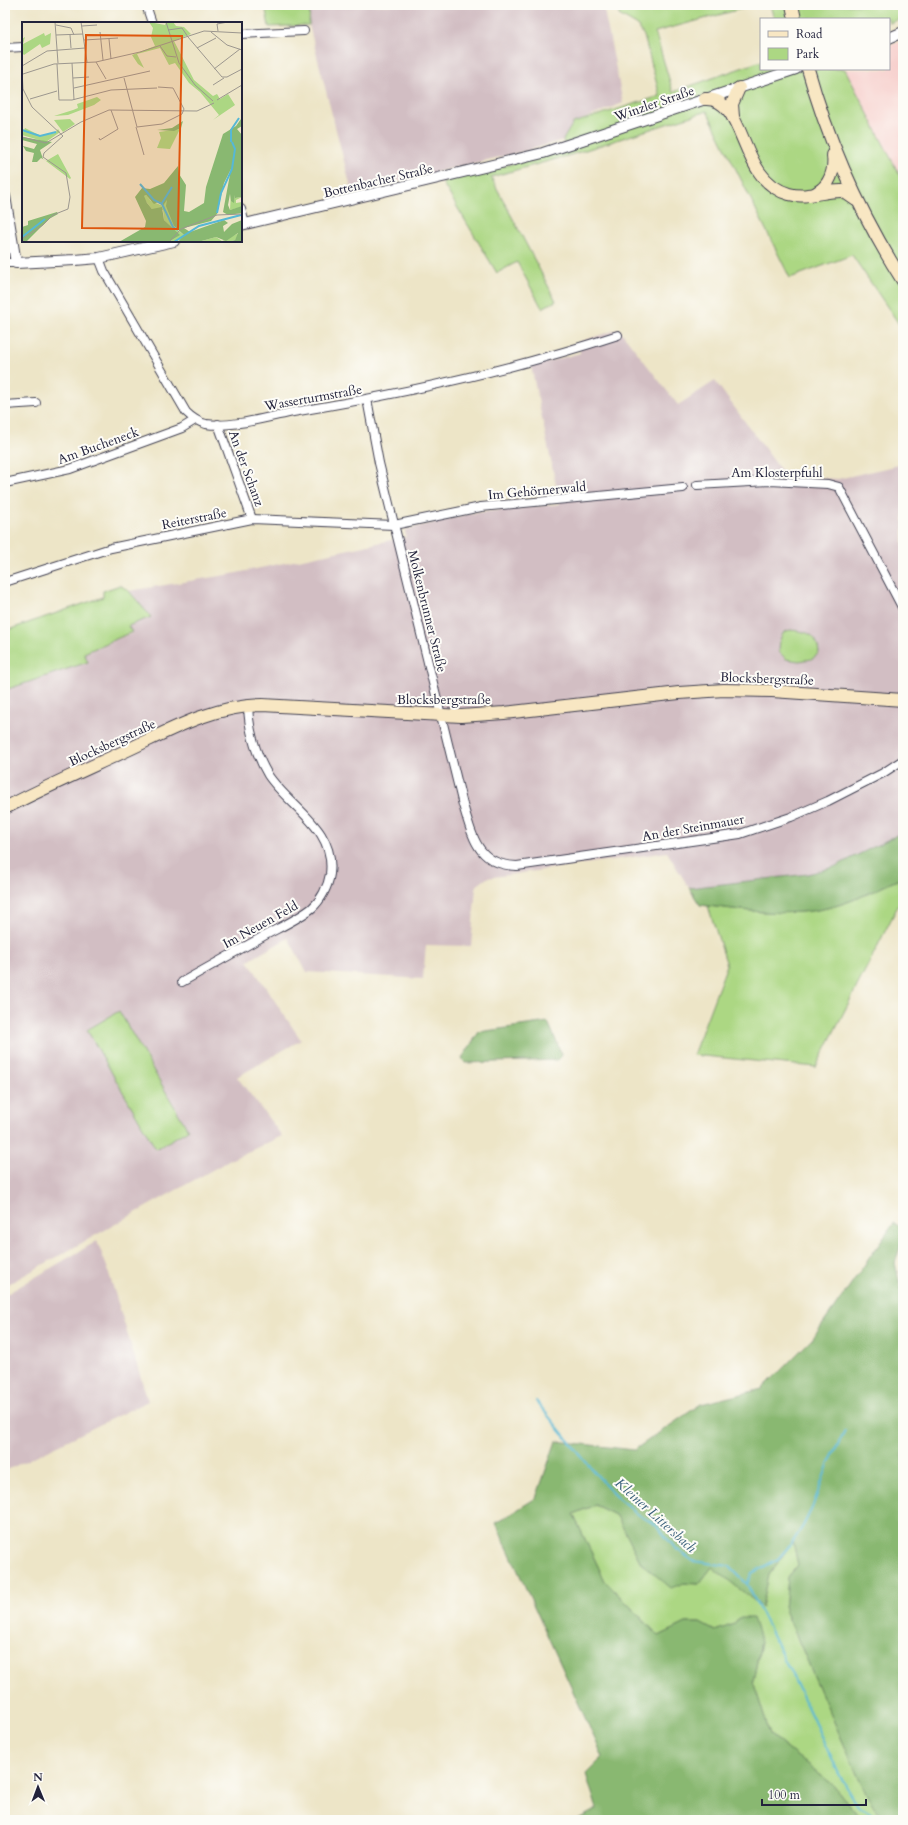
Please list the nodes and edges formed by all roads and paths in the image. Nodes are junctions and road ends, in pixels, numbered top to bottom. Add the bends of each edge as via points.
1 (146, 5) edge
2 (792, 5) edge
3 (795, 18) edge
4 (152, 22) edge
5 (304, 30) dead end
6 (903, 32) edge
7 (242, 34) edge
8 (890, 38) edge
9 (22, 47) edge
10 (5, 48) edge
11 (792, 70) edge
12 (808, 70) edge
13 (739, 88) junction
14 (705, 99) junction
15 (733, 117) junction
16 (829, 134) junction
17 (521, 159) joint
18 (813, 195) junction
19 (5, 196) edge
20 (857, 201) junction
21 (243, 225) edge
22 (169, 242) edge
23 (98, 258) junction
24 (5, 263) edge
25 (16, 263) junction
26 (903, 280) edge
27 (618, 335) dead end
28 (366, 400) junction
29 (36, 403) dead end
30 (5, 405) edge
31 (195, 420) junction
32 (218, 424) junction
33 (5, 483) edge
34 (697, 485) dead end
35 (683, 488) dead end
36 (252, 519) junction
37 (394, 525) junction
38 (5, 582) edge
39 (903, 608) edge
40 (903, 700) edge
41 (248, 706) junction
42 (442, 716) junction
43 (903, 760) edge
44 (5, 808) edge
45 (497, 864) joint
46 (182, 982) dead end

1 - 4 street
2 - 3 main road
5 - 7 street
6 - 8 street
9 - 10 street
11 - 13 street, Winzler Straße
12 - 16 main road
13 - 14 street, Winzler Straße
13 - 15 main road via 732,104
14 - 15 main road via 718,101
14 - 17 street, Winzler Straße
15 - 18 main road via 751,160 769,184 789,194
16 - 18 main road via 834,160 833,171 824,187
16 - 20 main road
17 - 21 street, Bottenbacher Straße
18 - 20 main road via 843,191
19 - 25 street
20 - 26 main road
22 - 23 street
23 - 25 street
23 - 31 street via 180,402
24 - 25 street
27 - 28 street, Wasserturmstraße via 515,365
28 - 32 street, Wasserturmstraße
28 - 37 street, Molkenbrunner Straße
29 - 30 street
31 - 32 street, Wasserturmstraße
31 - 33 street, Am Bucheneck via 182,428 70,469
32 - 36 street, An der Schanz
34 - 39 street, Am Klosterpfuhl via 770,481 828,484 839,487
35 - 37 street, Im Gehörnerwald via 480,507
36 - 37 street, Reiterstraße
36 - 38 street, Reiterstraße via 111,548
37 - 42 street, Molkenbrunner Straße
40 - 42 main road, Blocksbergstraße via 717,690 504,713
41 - 42 main road, Blocksbergstraße
41 - 44 main road, Blocksbergstraße via 200,716
41 - 46 street, Im Neuen Feld via 252,737 261,762 276,785 323,835 330,857 329,878 320,900 300,916
42 - 45 street, Molkenbrunner Straße via 470,828 477,846
43 - 45 street, An der Steinmauer via 828,801 740,834 517,866

